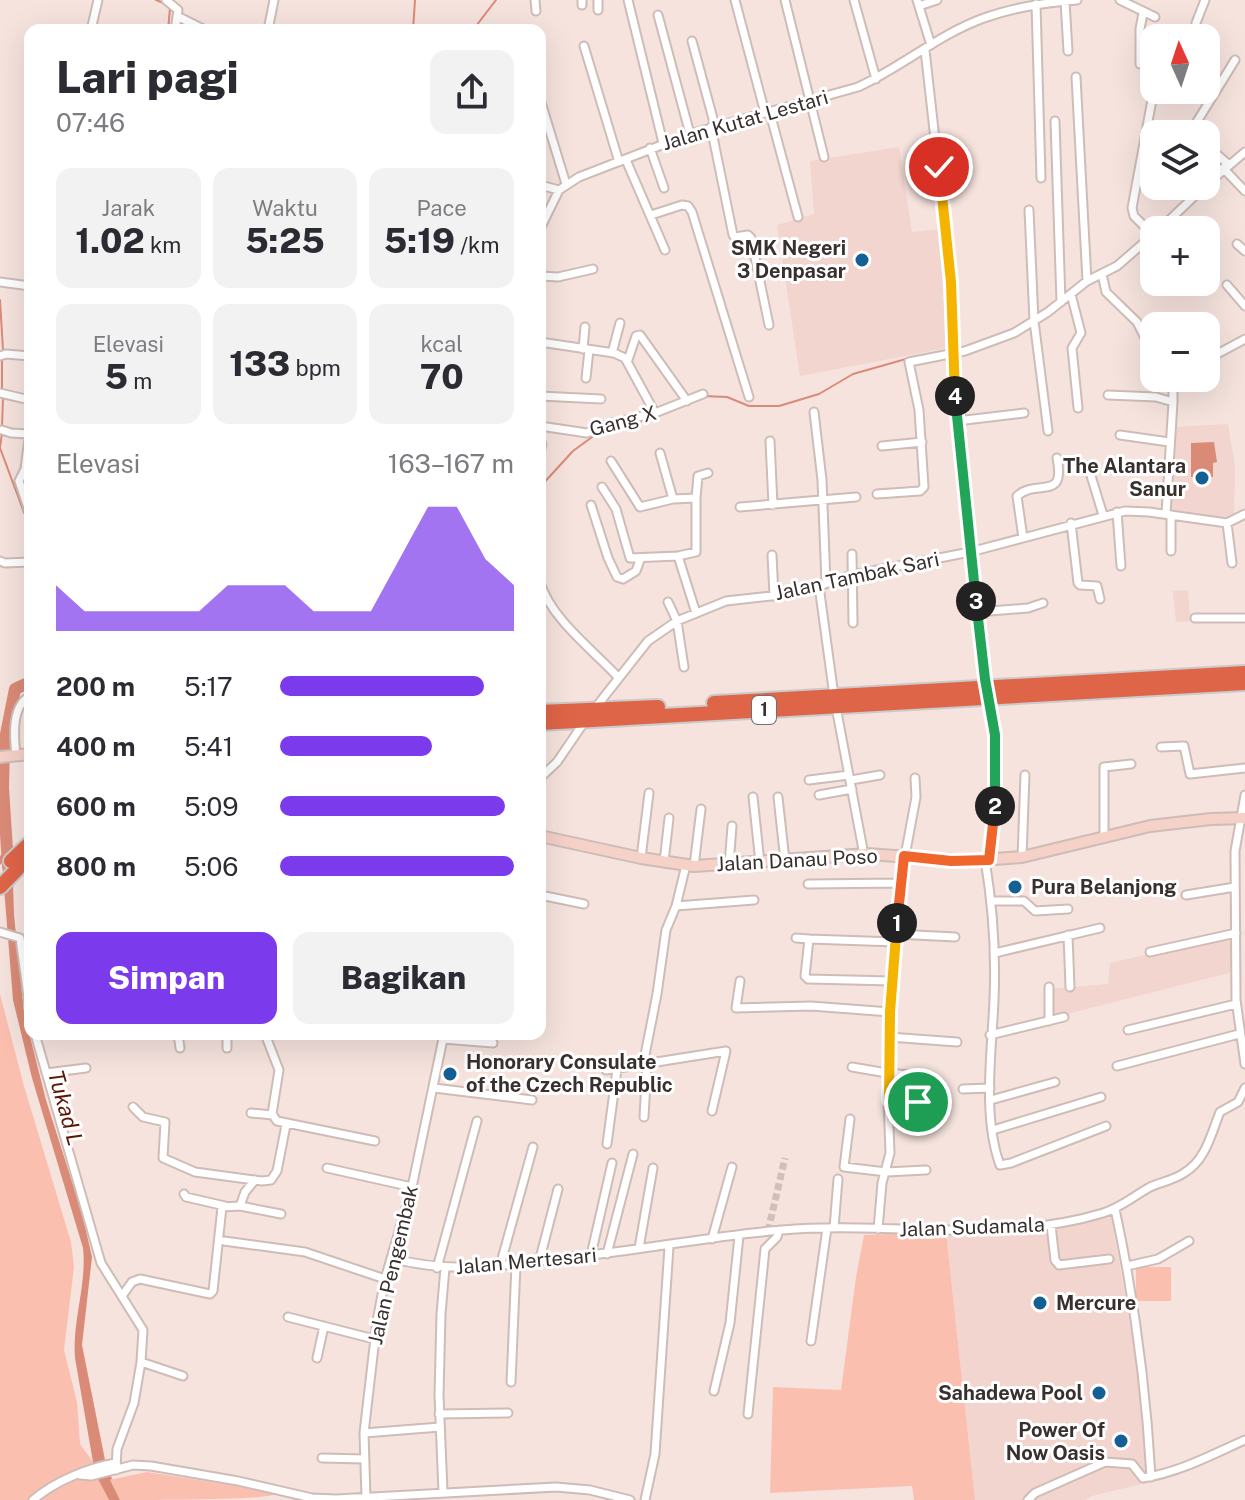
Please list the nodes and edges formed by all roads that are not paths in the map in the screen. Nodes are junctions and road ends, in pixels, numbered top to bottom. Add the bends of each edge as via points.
1 (98, 0) edge
2 (166, 0) edge
3 (274, 0) edge
4 (535, 0) edge
5 (598, 0) edge
6 (628, 0) edge
7 (735, 0) edge
8 (785, 0) edge
9 (854, 0) edge
10 (937, 0) edge
11 (1077, 0) edge
12 (1120, 0) edge
13 (1205, 0) edge
14 (1065, 1) edge
15 (918, 3) edge
16 (1036, 4) junction
17 (598, 10) dead end
18 (536, 11) dead end
19 (1143, 13) junction
20 (658, 15) dead end
21 (179, 17) junction
22 (1155, 17) dead end
23 (1196, 23) dead end
24 (92, 24) edge
25 (177, 24) edge
26 (193, 24) edge
27 (269, 24) edge
28 (1141, 24) edge
29 (692, 41) dead end
30 (584, 46) dead end
31 (928, 48) junction
32 (1068, 51) dead end
33 (1235, 60) dead end
34 (1076, 77) dead end
35 (876, 79) junction
36 (811, 102) junction
37 (1151, 104) edge
38 (768, 113) junction
39 (546, 119) edge
40 (1199, 120) edge
41 (1055, 121) dead end
42 (713, 127) junction
43 (690, 134) junction
44 (663, 143) junction
45 (650, 148) junction
46 (1245, 152) edge
47 (824, 157) dead end
48 (1220, 160) edge
49 (623, 161) junction
50 (1226, 166) junction
51 (1220, 172) edge
52 (1041, 178) dead end
53 (566, 184) junction
54 (546, 187) edge
55 (664, 188) dead end
56 (559, 190) junction
57 (1245, 191) edge
58 (1191, 200) edge
59 (1029, 210) dead end
60 (546, 215) edge
61 (651, 215) junction
62 (1174, 216) edge
63 (798, 217) dead end
64 (1140, 222) edge
65 (1237, 244) dead end
66 (1140, 248) edge
67 (665, 250) dead end
68 (1245, 251) edge
69 (593, 269) dead end
70 (1102, 274) junction
71 (546, 276) edge
72 (1087, 281) junction
73 (2, 282) edge
74 (24, 285) edge
75 (1227, 285) dead end
76 (1071, 294) junction
77 (1061, 302) junction
78 (1245, 306) edge
79 (1034, 321) junction
80 (620, 323) dead end
81 (769, 325) dead end
82 (585, 327) dead end
83 (1140, 328) edge
84 (1244, 340) edge
85 (546, 343) edge
86 (586, 350) junction
87 (1245, 352) edge
88 (612, 353) junction
89 (953, 353) junction
90 (1220, 353) edge
91 (0, 356) edge
92 (24, 356) edge
93 (628, 360) junction
94 (586, 378) dead end
95 (1173, 392) edge
96 (0, 393) edge
97 (703, 394) dead end
98 (1108, 395) dead end
99 (546, 396) edge
100 (749, 397) dead end
101 (24, 398) edge
102 (601, 399) dead end
103 (687, 401) junction
104 (1173, 402) junction
105 (1078, 408) dead end
106 (814, 412) dead end
107 (655, 413) junction
108 (1024, 413) dead end
109 (957, 421) junction
110 (546, 427) edge
111 (2, 430) dead end
112 (1048, 431) dead end
113 (24, 432) edge
114 (1120, 435) dead end
115 (770, 441) dead end
116 (922, 442) junction
117 (1169, 442) junction
118 (882, 446) dead end
119 (660, 453) dead end
120 (1057, 458) dead end
121 (611, 461) dead end
122 (1088, 466) dead end
123 (708, 473) dead end
124 (24, 474) edge
125 (602, 487) dead end
126 (877, 494) dead end
127 (24, 495) edge
128 (856, 497) dead end
129 (696, 498) junction
130 (673, 499) junction
131 (823, 502) junction
132 (591, 505) dead end
133 (773, 505) junction
134 (740, 507) dead end
135 (1245, 511) edge
136 (1117, 512) junction
137 (1168, 514) junction
138 (1103, 515) junction
139 (1071, 523) junction
140 (1227, 523) junction
141 (1023, 538) junction
142 (1171, 551) dead end
143 (970, 552) junction
144 (852, 554) dead end
145 (772, 555) dead end
146 (678, 556) junction
147 (640, 560) junction
148 (0, 561) edge
149 (24, 562) edge
150 (1232, 563) dead end
151 (1121, 566) dead end
152 (852, 575) junction
153 (823, 584) junction
154 (774, 596) junction
155 (546, 597) edge
156 (1100, 599) dead end
157 (668, 602) dead end
158 (1043, 603) dead end
159 (978, 612) junction
160 (696, 613) junction
161 (1195, 618) dead end
162 (1245, 618) edge
163 (677, 621) junction
164 (853, 623) dead end
165 (684, 667) dead end
166 (1245, 673) edge
167 (618, 677) junction
168 (1245, 683) edge
169 (987, 692) junction
170 (24, 699) edge
171 (835, 702) junction
172 (546, 712) edge
173 (590, 715) junction
174 (546, 722) edge
175 (1161, 747) dead end
176 (24, 755) edge
177 (14, 756) junction
178 (0, 757) edge
179 (1131, 764) dead end
180 (1245, 768) edge
181 (546, 772) edge
182 (880, 775) dead end
183 (1025, 775) dead end
184 (915, 778) dead end
185 (809, 780) dead end
186 (851, 782) junction
187 (649, 793) dead end
188 (819, 795) dead end
189 (1245, 795) edge
190 (753, 797) dead end
191 (778, 797) dead end
192 (701, 809) dead end
193 (669, 818) dead end
194 (1243, 818) edge
195 (732, 826) dead end
196 (546, 837) edge
197 (1104, 837) junction
198 (864, 855) junction
199 (904, 856) junction
200 (1022, 857) junction
201 (23, 858) edge
202 (641, 858) junction
203 (987, 860) junction
204 (785, 861) junction
205 (664, 862) junction
206 (760, 863) junction
207 (729, 865) junction
208 (690, 866) junction
209 (0, 873) edge
210 (900, 883) junction
211 (808, 884) dead end
212 (0, 887) edge
213 (1235, 887) junction
214 (1186, 895) dead end
215 (546, 896) edge
216 (754, 900) dead end
217 (992, 901) junction
218 (584, 904) dead end
219 (676, 906) junction
220 (1068, 909) dead end
221 (1100, 928) dead end
222 (0, 932) edge
223 (1236, 933) junction
224 (1068, 935) junction
225 (955, 937) dead end
226 (796, 938) dead end
227 (895, 938) junction
228 (809, 939) junction
229 (1150, 952) dead end
230 (995, 953) junction
231 (24, 956) edge
232 (1245, 956) edge
233 (1236, 960) junction
234 (740, 981) dead end
235 (892, 981) junction
236 (1049, 987) dead end
237 (1070, 987) dead end
238 (1236, 1004) junction
239 (890, 1012) junction
240 (1064, 1017) dead end
241 (1049, 1021) junction
242 (1128, 1030) dead end
243 (1239, 1034) junction
244 (990, 1035) junction
245 (889, 1037) junction
246 (37, 1040) edge
247 (179, 1040) edge
248 (227, 1040) edge
249 (267, 1040) edge
250 (443, 1040) edge
251 (472, 1040) edge
252 (957, 1042) dead end
253 (493, 1043) dead end
254 (180, 1048) dead end
255 (227, 1048) dead end
256 (645, 1064) junction
257 (1245, 1064) edge
258 (1117, 1066) dead end
259 (852, 1067) dead end
260 (86, 1068) dead end
261 (617, 1069) junction
262 (606, 1070) dead end
263 (46, 1073) junction
264 (887, 1073) junction
265 (921, 1076) dead end
266 (1055, 1082) dead end
267 (434, 1088) junction
268 (990, 1088) junction
269 (1245, 1088) edge
270 (963, 1089) dead end
271 (1101, 1097) dead end
272 (532, 1100) dead end
273 (889, 1100) junction
274 (991, 1100) junction
275 (941, 1103) dead end
276 (133, 1107) dead end
277 (712, 1111) dead end
278 (251, 1113) dead end
279 (273, 1115) junction
280 (644, 1117) dead end
281 (850, 1119) dead end
282 (477, 1121) dead end
283 (286, 1125) junction
284 (1106, 1126) dead end
285 (993, 1130) junction
286 (375, 1141) dead end
287 (607, 1144) dead end
288 (533, 1147) dead end
289 (633, 1154) dead end
290 (612, 1163) dead end
291 (732, 1167) dead end
292 (327, 1168) dead end
293 (653, 1168) dead end
294 (926, 1170) dead end
295 (886, 1172) junction
296 (838, 1179) dead end
297 (255, 1180) junction
298 (412, 1187) junction
299 (558, 1189) dead end
300 (184, 1194) dead end
301 (225, 1206) junction
302 (240, 1206) junction
303 (1115, 1209) junction
304 (281, 1214) dead end
305 (1051, 1225) junction
306 (831, 1228) junction
307 (878, 1229) junction
308 (779, 1230) junction
309 (739, 1236) junction
310 (712, 1239) junction
311 (224, 1241) dead end
312 (1189, 1241) dead end
313 (664, 1246) junction
314 (639, 1248) junction
315 (607, 1254) junction
316 (591, 1255) junction
317 (391, 1258) junction
318 (1109, 1259) dead end
319 (539, 1262) junction
320 (516, 1265) junction
321 (500, 1266) junction
322 (1127, 1266) junction
323 (441, 1268) junction
324 (385, 1279) junction
325 (122, 1296) junction
326 (288, 1317) dead end
327 (324, 1326) junction
328 (374, 1339) junction
329 (811, 1341) dead end
330 (317, 1358) dead end
331 (141, 1362) junction
332 (183, 1376) dead end
333 (511, 1382) dead end
334 (714, 1391) dead end
335 (508, 1413) dead end
336 (439, 1414) junction
337 (748, 1414) dead end
338 (440, 1427) junction
339 (364, 1433) junction
340 (1245, 1440) edge
341 (322, 1458) dead end
342 (364, 1459) junction
343 (113, 1467) junction
344 (1151, 1477) junction
345 (443, 1492) junction
346 (366, 1498) junction
347 (33, 1500) edge
348 (630, 1500) edge
349 (645, 1500) edge
350 (1028, 1500) edge

1 - 24 street
2 - 21 street
3 - 27 street
4 - 18 street
5 - 17 street
6 - 44 street
7 - 38 street
8 - 36 street
9 - 35 street
10 - 15 street
11 - 14 street, Jalan Kutat Lestari
12 - 19 street
13 - 23 street
14 - 16 street, Jalan Kutat Lestari
14 - 32 street
15 - 31 street
16 - 31 street, Jalan Kutat Lestari via 983,18
16 - 52 street
19 - 22 street
19 - 28 street
20 - 43 street
21 - 25 street
21 - 26 street
29 - 42 street
30 - 49 street
31 - 35 street, Jalan Kutat Lestari
31 - 89 street
33 - 40 street
34 - 72 street
35 - 36 street, Jalan Kutat Lestari
36 - 38 street, Jalan Kutat Lestari
36 - 47 street
37 - 64 street via 1132,208
38 - 42 street, Jalan Kutat Lestari
38 - 63 street
39 - 53 street
41 - 77 street
42 - 43 street, Jalan Kutat Lestari
42 - 81 street via 733,235 751,238
43 - 44 street, Jalan Kutat Lestari
44 - 45 street, Jalan Kutat Lestari
45 - 49 street, Jalan Kutat Lestari
45 - 55 street
46 - 50 street
48 - 50 street
49 - 53 street, Jalan Kutat Lestari
49 - 61 street
50 - 51 street
50 - 57 street
53 - 56 street, Jalan Kutat Lestari
54 - 56 street
56 - 60 street, Jalan Kutat Lestari
58 - 62 street
59 - 79 street
61 - 67 street
61 - 100 street via 682,205 690,208
65 - 68 street
66 - 70 street
69 - 71 street
70 - 72 street
70 - 83 street via 1106,292
72 - 76 street
73 - 74 street
75 - 78 street
76 - 77 street
76 - 105 street via 1081,330 1072,348
77 - 79 street
79 - 89 street
79 - 112 street
80 - 88 street
82 - 86 street
84 - 87 street
84 - 90 street
85 - 86 street
86 - 88 street
86 - 94 street
88 - 93 street
89 - 109 street
89 - 116 street via 909,362
91 - 92 street
93 - 103 street via 640,335
93 - 107 street
95 - 104 street
96 - 101 street
97 - 103 street, Gang X
98 - 104 street
99 - 102 street
103 - 107 street, Gang X
104 - 117 street
106 - 131 street
107 - 110 street, Gang X via 587,433
108 - 109 street
109 - 143 street
111 - 113 street
114 - 117 street
115 - 133 street
116 - 118 street
116 - 126 street via 922,489
117 - 137 street
119 - 130 street
120 - 141 street via 1058,482 1017,496
121 - 130 street via 638,506
122 - 138 street
123 - 129 street via 698,476
124 - 127 street via 19,481
125 - 147 street via 616,509 629,556
128 - 131 street
129 - 130 street
129 - 146 street via 697,549
131 - 133 street
131 - 153 street
132 - 147 street via 617,577 636,571
133 - 134 street
135 - 140 street
136 - 137 street, Jalan Tambak Sari
136 - 138 street, Jalan Tambak Sari
136 - 151 street
137 - 140 street, Jalan Tambak Sari
137 - 142 street
138 - 139 street, Jalan Tambak Sari
139 - 141 street, Jalan Tambak Sari
139 - 156 street via 1078,583 1097,586
140 - 150 street
141 - 143 street, Jalan Tambak Sari
143 - 152 street, Jalan Tambak Sari
143 - 159 street
144 - 152 street
145 - 154 street
146 - 147 street
146 - 160 street
148 - 149 street
152 - 153 street, Jalan Tambak Sari
152 - 164 street
153 - 154 street, Jalan Tambak Sari
153 - 171 street
154 - 160 street, Jalan Tambak Sari via 726,601
155 - 167 street
157 - 163 street
158 - 159 street
159 - 169 street
160 - 163 street, Jalan Tambak Sari
161 - 162 street
163 - 165 street
163 - 167 street, Jalan Tambak Sari via 648,641
166 - 169 highway, 1
167 - 173 street, Jalan Tambak Sari
168 - 169 highway, 1
169 - 171 highway, 1
169 - 203 street via 996,759
170 - 177 street
171 - 173 highway, 1
171 - 186 street
172 - 173 highway, 1
173 - 174 highway, 1
173 - 181 street
175 - 180 street via 1184,746 1190,774
176 - 177 street
177 - 178 street
179 - 197 street via 1104,767
182 - 186 street
183 - 200 street
184 - 199 street
185 - 186 street
186 - 188 street
186 - 198 street
187 - 202 street
189 - 194 street
190 - 206 street
191 - 204 street
192 - 208 street
193 - 205 street
194 - 197 street, Jalan Danau Poso via 1150,826
194 - 213 street via 1235,851
195 - 207 street
196 - 202 street, Jalan Danau Poso
197 - 200 street, Jalan Danau Poso
198 - 199 street, Jalan Danau Poso
198 - 204 street, Jalan Danau Poso
199 - 203 street, Jalan Danau Poso
199 - 210 street
200 - 203 street, Jalan Danau Poso
201 - 209 highway
201 - 212 highway
202 - 205 street, Jalan Danau Poso
203 - 217 street
204 - 206 street, Jalan Danau Poso
205 - 208 street, Jalan Danau Poso
206 - 207 street, Jalan Danau Poso
207 - 208 street, Jalan Danau Poso
208 - 219 street
210 - 211 street
210 - 227 street
213 - 214 street
213 - 223 street
215 - 218 street
216 - 219 street
217 - 220 street via 1022,900 1036,911
217 - 230 street
219 - 256 street via 665,935
221 - 224 street
222 - 231 street via 18,936
223 - 229 street
223 - 233 street
224 - 230 street
224 - 237 street
225 - 227 street
226 - 228 street
227 - 228 street
227 - 235 street
228 - 235 street via 807,979
230 - 244 street
232 - 233 street
233 - 238 street
234 - 239 street via 736,1008
235 - 239 street
236 - 241 street
238 - 242 street
238 - 243 street
239 - 245 street
240 - 241 street
241 - 244 street
243 - 257 street
243 - 258 street
244 - 268 street
245 - 252 street
245 - 264 street
246 - 263 street
247 - 254 street
248 - 255 street
249 - 279 street via 279,1070
250 - 267 street, Jalan Pengembak
251 - 253 street
256 - 261 street
256 - 277 street via 726,1051
256 - 280 street
259 - 264 street
260 - 263 street
261 - 262 street
261 - 287 street
263 - 325 street via 98,1255
264 - 265 street
264 - 273 street
266 - 274 street
267 - 272 street
267 - 298 street, Jalan Pengembak
268 - 270 street
268 - 274 street
269 - 303 street, Jalan Sudamala via 1238,1102 1220,1112 1196,1164
271 - 285 street
273 - 275 street
273 - 295 street
274 - 285 street
276 - 297 street via 143,1117 165,1122 162,1157 195,1172
278 - 279 street
279 - 283 street
281 - 295 street via 844,1167
282 - 323 street
283 - 286 street
283 - 297 street via 275,1177
284 - 285 street via 1004,1166
288 - 321 street
289 - 315 street
290 - 316 street
291 - 310 street
292 - 298 street
293 - 314 street
294 - 295 street
295 - 307 street
296 - 306 street
297 - 302 street
298 - 317 street, Jalan Pengembak
299 - 319 street
300 - 301 street
301 - 302 street
301 - 325 street via 210,1294 140,1279
302 - 304 street
303 - 305 street, Jalan Sudamala
303 - 322 street
305 - 307 street, Jalan Sudamala via 1010,1230
305 - 318 street via 1059,1265
306 - 307 street, Jalan Mertesari
306 - 308 street, Jalan Mertesari
306 - 329 street
308 - 309 street, Jalan Mertesari
308 - 337 street via 765,1249
309 - 310 street, Jalan Mertesari
309 - 334 street via 730,1323
310 - 313 street, Jalan Mertesari
311 - 324 street via 305,1252
312 - 322 street via 1158,1259
313 - 314 street, Jalan Mertesari
313 - 349 street via 655,1454
314 - 315 street, Jalan Mertesari
315 - 316 street, Jalan Mertesari
316 - 319 street, Jalan Mertesari
317 - 323 street, Jalan Mertesari
317 - 324 street, Jalan Pengembak
319 - 320 street, Jalan Mertesari
320 - 321 street, Jalan Mertesari
320 - 333 street
321 - 323 street, Jalan Mertesari
322 - 344 street via 1147,1400
323 - 336 street
324 - 328 street, Jalan Pengembak
325 - 331 street via 143,1330
326 - 327 street
327 - 328 street
327 - 330 street
328 - 339 street, Jalan Pengembak
331 - 332 street
331 - 343 street
335 - 336 street
336 - 338 street
338 - 339 street
338 - 345 street
339 - 342 street, Jalan Pengembak
340 - 344 street
341 - 342 street
342 - 346 street, Jalan Pengembak
343 - 346 street via 151,1466 312,1498
343 - 347 street via 80,1475
344 - 350 street via 1143,1478 1132,1464 1105,1462
345 - 346 street
345 - 348 street via 556,1487

